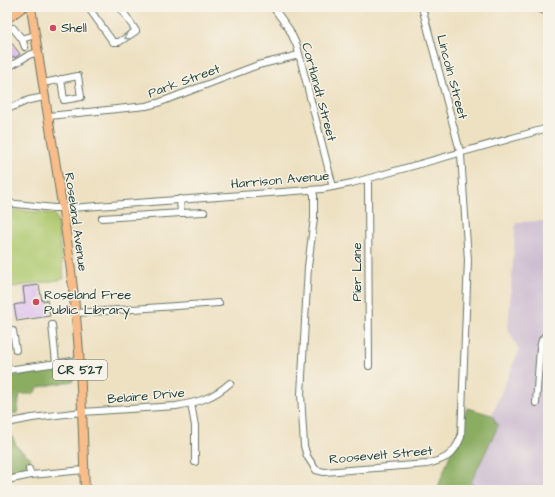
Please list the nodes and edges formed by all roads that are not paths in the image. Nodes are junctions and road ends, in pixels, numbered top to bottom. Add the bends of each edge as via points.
1 (31, 7) edge
2 (88, 7) edge
3 (120, 7) edge
4 (273, 7) edge
5 (422, 7) edge
6 (535, 7) edge
7 (18, 8) edge
8 (548, 11) edge
9 (8, 17) edge
10 (13, 28) dead end
11 (35, 35) junction
12 (22, 39) junction
13 (25, 47) dead end
14 (38, 52) junction
15 (300, 55) junction
16 (12, 65) dead end
17 (62, 79) junction
18 (43, 83) junction
19 (45, 97) junction
20 (7, 108) edge
21 (49, 116) junction
22 (548, 128) edge
23 (460, 153) junction
24 (368, 179) junction
25 (333, 187) junction
26 (312, 190) junction
27 (180, 199) junction
28 (7, 203) edge
29 (62, 208) junction
30 (204, 212) dead end
31 (181, 213) junction
32 (102, 218) dead end
33 (219, 303) dead end
34 (76, 313) junction
35 (52, 325) dead end
36 (13, 331) dead end
37 (548, 332) edge
38 (16, 350) dead end
39 (80, 360) junction
40 (56, 363) junction
41 (368, 366) dead end
42 (7, 370) edge
43 (230, 383) dead end
44 (191, 403) junction
45 (536, 403) dead end
46 (82, 412) junction
47 (7, 423) edge
48 (195, 462) dead end
49 (84, 470) junction
50 (7, 480) edge
51 (85, 490) edge

1 - 11 main road, Roseland Avenue / CR 527
3 -> 2 street via 136,31 119,42 113,42
4 - 15 street, Cortlandt Street via 292,33
5 - 23 street, Lincoln Street
6 - 8 street
7 - 9 main road
10 - 12 street
11 - 12 street
11 - 14 main road, Roseland Avenue / CR 527
12 - 13 street
14 - 16 street
14 - 18 main road, Roseland Avenue / CR 527
15 - 21 street, Park Street via 258,65 146,106
15 - 25 street, Cortlandt Street
17 - 17 street via 78,76 81,97 64,100
17 - 18 street
18 - 19 main road, Roseland Avenue / CR 527
19 - 20 street
19 - 21 main road, Roseland Avenue / CR 527
21 - 29 main road, Roseland Avenue / CR 527
22 - 23 street, Harrison Avenue
23 - 24 street, Harrison Avenue
23 - 26 street, Roosevelt Street via 468,260 461,437 449,457 427,464 324,472 316,470 306,456 301,394 308,267 314,218
24 - 25 street, Harrison Avenue
24 - 41 street, Pier Lane
25 - 26 street, Harrison Avenue
26 - 27 street, Harrison Avenue
27 - 29 street, Harrison Avenue
27 - 31 street
28 - 29 street, Harrison Avenue
29 - 34 main road, Roseland Avenue / CR 527
30 - 31 street
31 - 32 street
33 - 34 street
34 - 39 main road, Roseland Avenue / CR 527
35 - 40 street
36 - 38 street
37 - 45 street via 540,348
39 - 40 street
39 - 46 main road, Roseland Avenue / CR 527
40 - 42 street
43 - 44 street, Belaire Drive via 214,395
44 - 46 street, Belaire Drive
44 - 48 street via 195,426
46 - 47 street, Belaire Drive
46 - 49 main road, Roseland Avenue / CR 527
49 - 50 street via 30,472
49 - 51 main road, Roseland Avenue / CR 527

